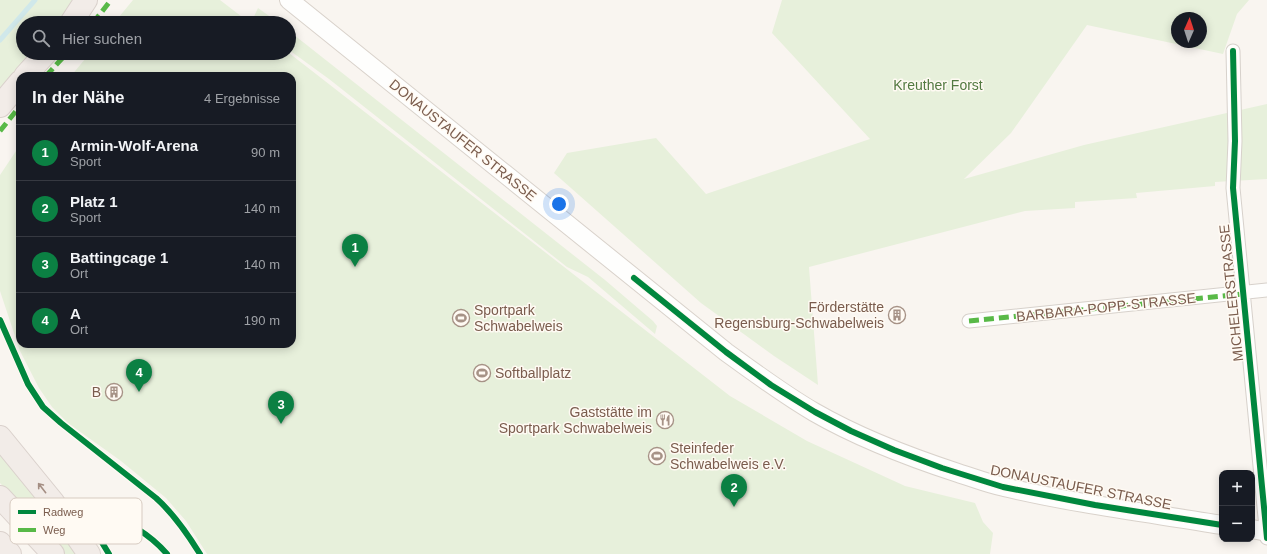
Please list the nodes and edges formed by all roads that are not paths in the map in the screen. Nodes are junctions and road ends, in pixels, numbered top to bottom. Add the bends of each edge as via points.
1 (86, 0) edge
2 (289, 0) edge
3 (76, 16) edge
4 (1233, 51) dead end
5 (40, 60) edge
6 (29, 72) edge
7 (16, 87) edge
8 (0, 106) edge
9 (1267, 290) edge
10 (1243, 294) junction
11 (969, 321) dead end
12 (0, 437) edge
13 (1264, 482) edge
14 (0, 497) edge
15 (50, 498) edge
16 (10, 508) edge
17 (1219, 525) edge
18 (1263, 533) edge
19 (0, 542) edge
20 (44, 544) edge
21 (82, 544) edge
22 (10, 554) edge
23 (53, 554) edge
24 (89, 554) edge

1 - 3 highway
2 - 17 main road, DONAUSTAUFER STRASSE via 726,352 771,385 815,412 894,450 1003,487
4 - 10 street, MICHELERSTRASSE via 1233,188
5 - 6 highway
7 - 8 highway
9 - 10 street, BARBARA-POPP-STRASSE
10 - 11 street, BARBARA-POPP-STRASSE
10 - 13 street, MICHELERSTRASSE
15 -> 12 highway
13 - 18 street, MICHELERSTRASSE
14 - 16 highway
19 - 22 highway
20 - 23 highway
24 -> 21 highway

